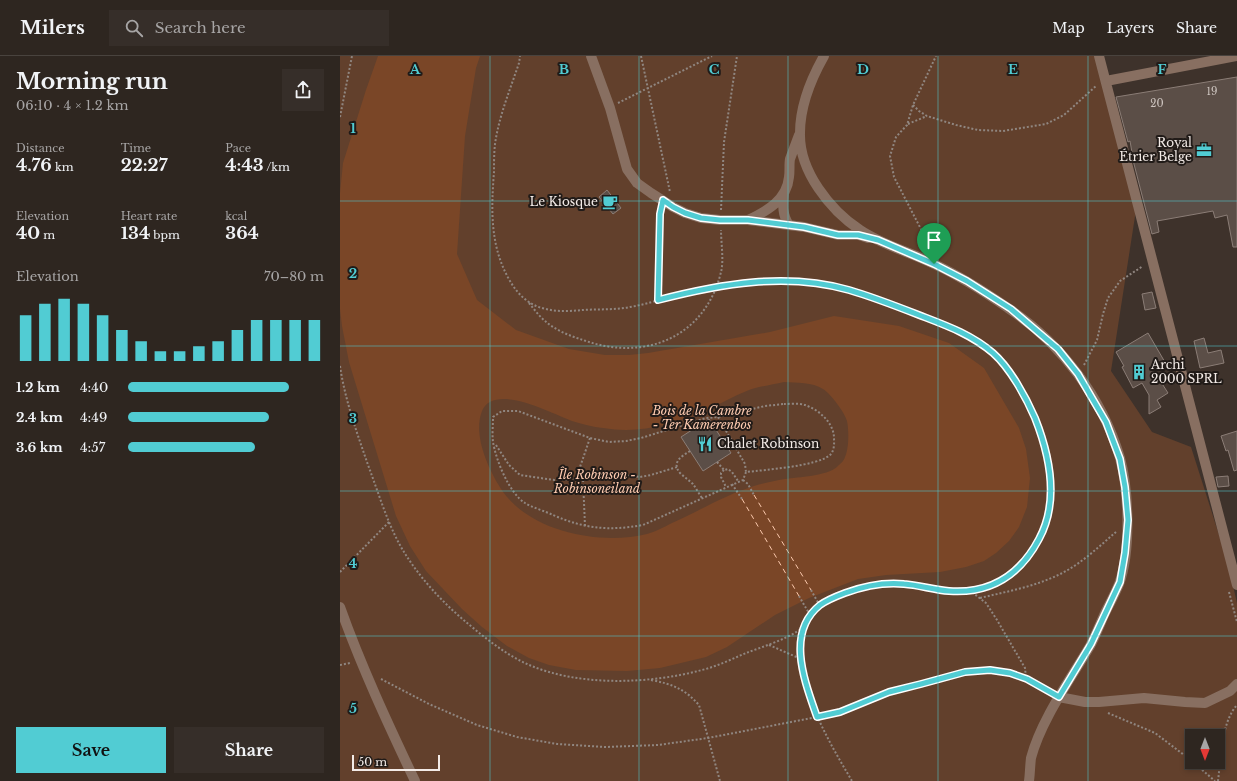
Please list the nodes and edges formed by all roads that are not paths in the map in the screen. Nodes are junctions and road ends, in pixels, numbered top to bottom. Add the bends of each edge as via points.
1 (591, 56) edge
2 (824, 56) edge
3 (1099, 56) edge
4 (1237, 56) edge
5 (1223, 57) edge
6 (1106, 80) junction
7 (800, 135) junction
8 (784, 193) junction
9 (748, 220) junction
10 (790, 225) junction
11 (878, 240) junction
12 (1237, 585) edge
13 (340, 607) edge
14 (1237, 684) edge
15 (1059, 697) junction
16 (415, 781) edge
17 (1029, 781) edge

1 - 9 street via 610,108 626,169 637,183 685,213 701,218
2 - 7 street via 807,93
3 - 6 street
4 - 5 street
5 - 6 street
6 - 12 street
7 - 8 street via 790,160 789,177
7 - 11 street via 803,155 826,201 846,220
8 - 9 street via 770,209
8 - 10 street via 785,219
9 - 10 street
10 - 11 street
11 - 15 street via 967,281 1011,309 1058,349 1078,374 1106,422 1120,459 1125,487 1128,520 1125,553 1120,582 1091,644
13 - 16 street
14 - 15 street via 1230,691 1205,703 1144,698 1085,702
15 - 17 street via 1042,729 1031,759

